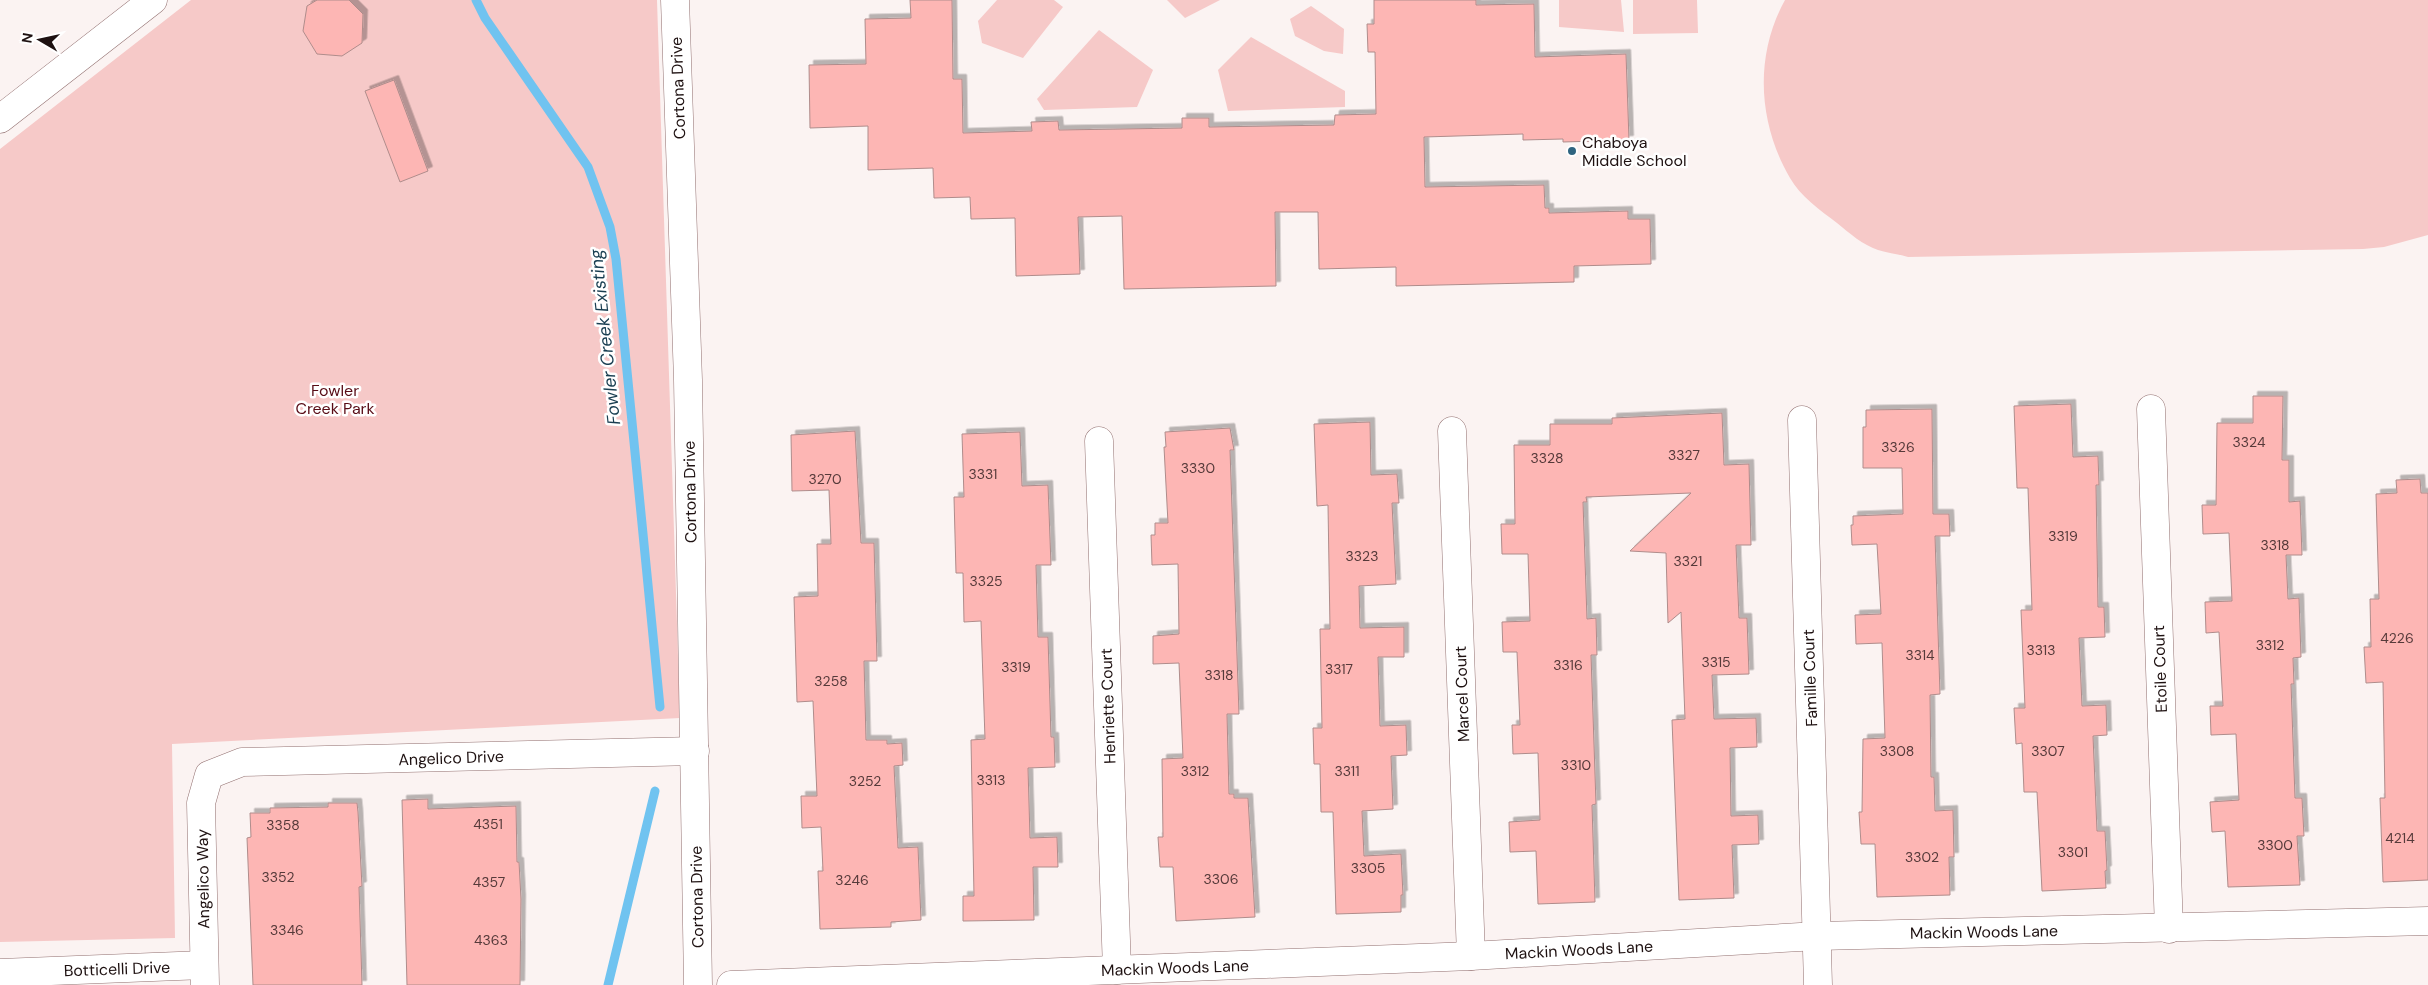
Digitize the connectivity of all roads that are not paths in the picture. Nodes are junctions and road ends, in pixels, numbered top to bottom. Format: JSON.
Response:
{"nodes":[{"id":1,"x":153,"y":0,"type":"edge"},
{"id":2,"x":676,"y":0,"type":"edge"},
{"id":3,"x":0,"y":119,"type":"edge"},
{"id":4,"x":2151,"y":409,"type":"dead end"},
{"id":5,"x":1802,"y":420,"type":"dead end"},
{"id":6,"x":1452,"y":431,"type":"dead end"},
{"id":7,"x":1099,"y":441,"type":"dead end"},
{"id":8,"x":696,"y":751,"type":"junction"},
{"id":9,"x":209,"y":774,"type":"joint"},
{"id":10,"x":2428,"y":921,"type":"edge"},
{"id":11,"x":2169,"y":929,"type":"junction"},
{"id":12,"x":1818,"y":936,"type":"junction"},
{"id":13,"x":1471,"y":956,"type":"junction"},
{"id":14,"x":1117,"y":970,"type":"junction"},
{"id":15,"x":0,"y":973,"type":"edge"},
{"id":16,"x":204,"y":975,"type":"edge"},
{"id":17,"x":698,"y":985,"type":"edge"},
{"id":18,"x":731,"y":985,"type":"edge"},
{"id":19,"x":1818,"y":985,"type":"edge"}],
"edges":[{"from":1,"to":3,"type":"street"},
{"from":2,"to":8,"type":"street","name":"Cortona Drive"},
{"from":4,"to":11,"type":"street","name":"Etoile Court"},
{"from":5,"to":12,"type":"street","name":"Famille Court"},
{"from":6,"to":13,"type":"street","name":"Marcel Court"},
{"from":7,"to":14,"type":"street","name":"Henriette Court"},
{"from":8,"to":9,"type":"street","name":"Angelico Drive"},
{"from":8,"to":17,"type":"street","name":"Cortona Drive"},
{"from":9,"to":16,"type":"street","name":"Angelico Way"},
{"from":10,"to":11,"type":"street","name":"Mackin Woods Lane"},
{"from":11,"to":12,"type":"street","name":"Mackin Woods Lane"},
{"from":12,"to":13,"type":"street","name":"Mackin Woods Lane"},
{"from":12,"to":19,"type":"street","name":"Famille Court"},
{"from":13,"to":14,"type":"street","name":"Mackin Woods Lane"},
{"from":14,"to":18,"type":"street","name":"Mackin Woods Lane"},
{"from":15,"to":16,"type":"street","name":"Botticelli Drive"}]}
